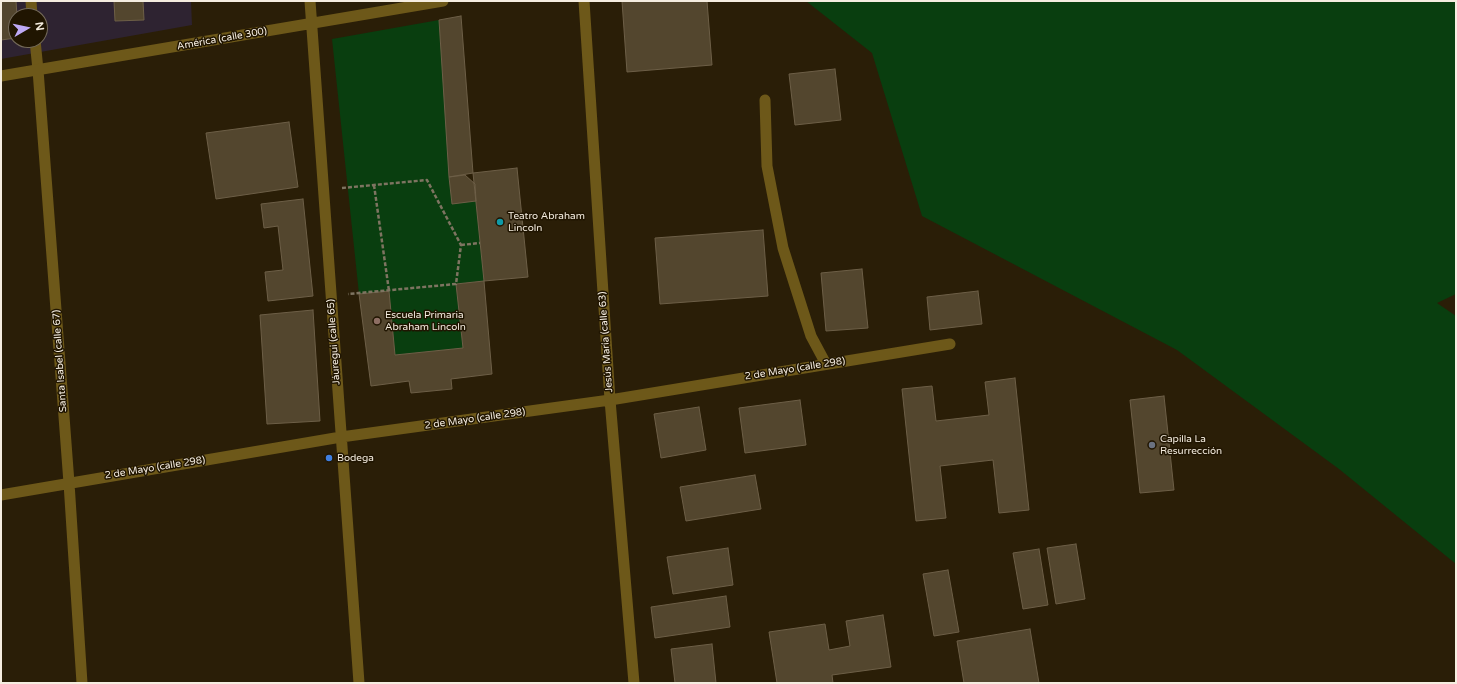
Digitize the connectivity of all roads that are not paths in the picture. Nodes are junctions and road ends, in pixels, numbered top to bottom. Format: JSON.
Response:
{"nodes":[{"id":1,"x":310,"y":1,"type":"edge"},
{"id":2,"x":444,"y":1,"type":"edge"},
{"id":3,"x":584,"y":1,"type":"edge"},
{"id":4,"x":312,"y":23,"type":"junction"},
{"id":5,"x":35,"y":48,"type":"edge"},
{"id":6,"x":38,"y":70,"type":"junction"},
{"id":7,"x":1,"y":76,"type":"edge"},
{"id":8,"x":765,"y":100,"type":"dead end"},
{"id":9,"x":950,"y":344,"type":"dead end"},
{"id":10,"x":826,"y":364,"type":"junction"},
{"id":11,"x":610,"y":400,"type":"junction"},
{"id":12,"x":341,"y":437,"type":"junction"},
{"id":13,"x":69,"y":483,"type":"junction"},
{"id":14,"x":1,"y":495,"type":"edge"},
{"id":15,"x":82,"y":683,"type":"edge"},
{"id":16,"x":359,"y":683,"type":"edge"},
{"id":17,"x":634,"y":683,"type":"edge"}],
"edges":[{"from":1,"to":4,"type":"street","name":"Jáuregui (calle 65)"},
{"from":2,"to":4,"type":"street","name":"América (calle 300)"},
{"from":3,"to":11,"type":"street","name":"Jesús María (calle 63)"},
{"from":4,"to":6,"type":"street","name":"América (calle 300)"},
{"from":4,"to":12,"type":"street","name":"Jáuregui (calle 65)"},
{"from":5,"to":6,"type":"street","name":"Santa Isabel (calle 67)"},
{"from":6,"to":7,"type":"street","name":"América (calle 300)"},
{"from":6,"to":13,"type":"street","name":"Santa Isabel (calle 67)"},
{"from":8,"to":10,"type":"street"},
{"from":9,"to":10,"type":"street","name":"2 de Mayo (calle 298)"},
{"from":10,"to":11,"type":"street","name":"2 de Mayo (calle 298)"},
{"from":11,"to":12,"type":"street","name":"2 de Mayo (calle 298)"},
{"from":11,"to":17,"type":"street","name":"Jesús María (calle 63)"},
{"from":12,"to":13,"type":"street","name":"2 de Mayo (calle 298)"},
{"from":12,"to":16,"type":"street","name":"Jáuregui (calle 65)"},
{"from":13,"to":14,"type":"street","name":"2 de Mayo (calle 298)"},
{"from":13,"to":15,"type":"street","name":"Santa Isabel (calle 67)"}]}
